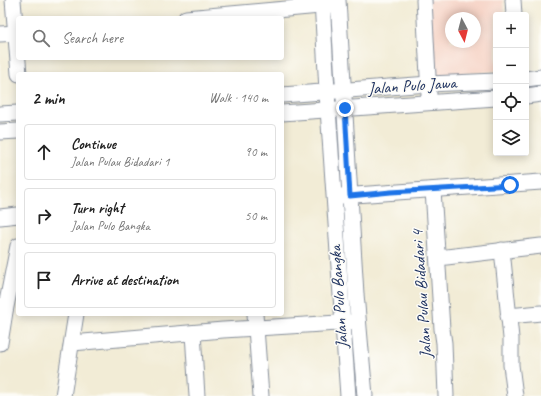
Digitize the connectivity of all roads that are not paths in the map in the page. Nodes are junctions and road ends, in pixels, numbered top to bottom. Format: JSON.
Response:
{"nodes":[{"id":1,"x":13,"y":0,"type":"edge"},
{"id":2,"x":424,"y":0,"type":"edge"},
{"id":3,"x":513,"y":0,"type":"edge"},
{"id":4,"x":338,"y":2,"type":"edge"},
{"id":5,"x":322,"y":3,"type":"edge"},
{"id":6,"x":239,"y":7,"type":"edge"},
{"id":7,"x":514,"y":12,"type":"edge"},
{"id":8,"x":196,"y":16,"type":"edge"},
{"id":9,"x":16,"y":25,"type":"edge"},
{"id":10,"x":16,"y":33,"type":"edge"},
{"id":11,"x":0,"y":34,"type":"edge"},
{"id":12,"x":18,"y":60,"type":"edge"},
{"id":13,"x":19,"y":72,"type":"edge"},
{"id":14,"x":541,"y":78,"type":"edge"},
{"id":15,"x":529,"y":79,"type":"edge"},
{"id":16,"x":493,"y":81,"type":"edge"},
{"id":17,"x":429,"y":84,"type":"junction"},
{"id":18,"x":344,"y":92,"type":"junction"},
{"id":19,"x":327,"y":93,"type":"junction"},
{"id":20,"x":541,"y":94,"type":"edge"},
{"id":21,"x":284,"y":95,"type":"edge"},
{"id":22,"x":529,"y":96,"type":"edge"},
{"id":23,"x":493,"y":98,"type":"edge"},
{"id":24,"x":430,"y":103,"type":"junction"},
{"id":25,"x":345,"y":108,"type":"junction"},
{"id":26,"x":328,"y":109,"type":"junction"},
{"id":27,"x":16,"y":113,"type":"edge"},
{"id":28,"x":284,"y":113,"type":"edge"},
{"id":29,"x":0,"y":114,"type":"edge"},
{"id":30,"x":16,"y":130,"type":"edge"},
{"id":31,"x":0,"y":132,"type":"edge"},
{"id":32,"x":541,"y":182,"type":"edge"},
{"id":33,"x":433,"y":190,"type":"junction"},
{"id":34,"x":334,"y":196,"type":"junction"},
{"id":35,"x":350,"y":196,"type":"junction"},
{"id":36,"x":16,"y":215,"type":"edge"},
{"id":37,"x":0,"y":217,"type":"edge"},
{"id":38,"x":541,"y":246,"type":"edge"},
{"id":39,"x":502,"y":250,"type":"junction"},
{"id":40,"x":16,"y":256,"type":"edge"},
{"id":41,"x":438,"y":258,"type":"junction"},
{"id":42,"x":541,"y":313,"type":"edge"},
{"id":43,"x":76,"y":316,"type":"edge"},
{"id":44,"x":508,"y":316,"type":"junction"},
{"id":45,"x":256,"y":321,"type":"edge"},
{"id":46,"x":359,"y":322,"type":"junction"},
{"id":47,"x":344,"y":323,"type":"junction"},
{"id":48,"x":193,"y":333,"type":"junction"},
{"id":49,"x":0,"y":343,"type":"edge"},
{"id":50,"x":72,"y":343,"type":"junction"},
{"id":51,"x":63,"y":396,"type":"edge"},
{"id":52,"x":197,"y":396,"type":"edge"},
{"id":53,"x":261,"y":396,"type":"edge"},
{"id":54,"x":348,"y":396,"type":"edge"},
{"id":55,"x":365,"y":396,"type":"edge"},
{"id":56,"x":446,"y":396,"type":"edge"},
{"id":57,"x":515,"y":396,"type":"edge"}],
"edges":[{"from":1,"to":9,"type":"street"},
{"from":2,"to":17,"type":"street"},
{"from":3,"to":7,"type":"street"},
{"from":4,"to":5,"type":"street"},
{"from":4,"to":18,"type":"street","name":"Jalan Pulo Bangka"},
{"from":5,"to":6,"type":"street"},
{"from":5,"to":19,"type":"street","name":"Jalan Pulo Bangka"},
{"from":6,"to":8,"type":"street"},
{"from":10,"to":11,"type":"street"},
{"from":12,"to":13,"type":"street"},
{"from":14,"to":15,"type":"street"},
{"from":16,"to":17,"type":"street","name":"Jalan Pulo Jawa"},
{"from":17,"to":18,"type":"street","name":"Jalan Pulo Jawa"},
{"from":17,"to":24,"type":"street"},
{"from":18,"to":19,"type":"street","name":"Jalan Pulo Jawa"},
{"from":18,"to":25,"type":"street","name":"Jalan Pulo Bangka"},
{"from":19,"to":21,"type":"street","name":"Jalan Pulo Jawa"},
{"from":19,"to":26,"type":"street","name":"Jalan Pulo Bangka"},
{"from":20,"to":22,"type":"street"},
{"from":23,"to":24,"type":"street","name":"Jalan Pulo Jawa"},
{"from":24,"to":25,"type":"street","name":"Jalan Pulo Jawa"},
{"from":25,"to":26,"type":"street","name":"Jalan Pulo Jawa"},
{"from":25,"to":35,"type":"street","name":"Jalan Pulo Bangka"},
{"from":26,"to":28,"type":"street","name":"Jalan Pulo Jawa"},
{"from":26,"to":34,"type":"street","name":"Jalan Pulo Bangka"},
{"from":27,"to":29,"type":"street"},
{"from":30,"to":31,"type":"street"},
{"from":32,"to":33,"type":"street"},
{"from":33,"to":35,"type":"street"},
{"from":33,"to":41,"type":"street","name":"Jalan Pulau Bidadari 4"},
{"from":34,"to":35,"type":"street"},
{"from":34,"to":47,"type":"street","name":"Jalan Pulo Bangka"},
{"from":35,"to":46,"type":"street","name":"Jalan Pulo Bangka"},
{"from":36,"to":37,"type":"street"},
{"from":38,"to":39,"type":"street"},
{"from":39,"to":41,"type":"street"},
{"from":39,"to":44,"type":"street"},
{"from":40,"to":49,"type":"street"},
{"from":41,"to":56,"type":"street","name":"Jalan Pulau Bidadari 4"},
{"from":42,"to":44,"type":"street"},
{"from":43,"to":50,"type":"street"},
{"from":44,"to":57,"type":"street"},
{"from":45,"to":47,"type":"street"},
{"from":45,"to":48,"type":"street"},
{"from":45,"to":53,"type":"street"},
{"from":46,"to":47,"type":"street"},
{"from":46,"to":55,"type":"street","name":"Jalan Pulo Bangka"},
{"from":47,"to":54,"type":"street","name":"Jalan Pulo Bangka"},
{"from":48,"to":50,"type":"street"},
{"from":48,"to":52,"type":"street"},
{"from":50,"to":51,"type":"street"}]}
